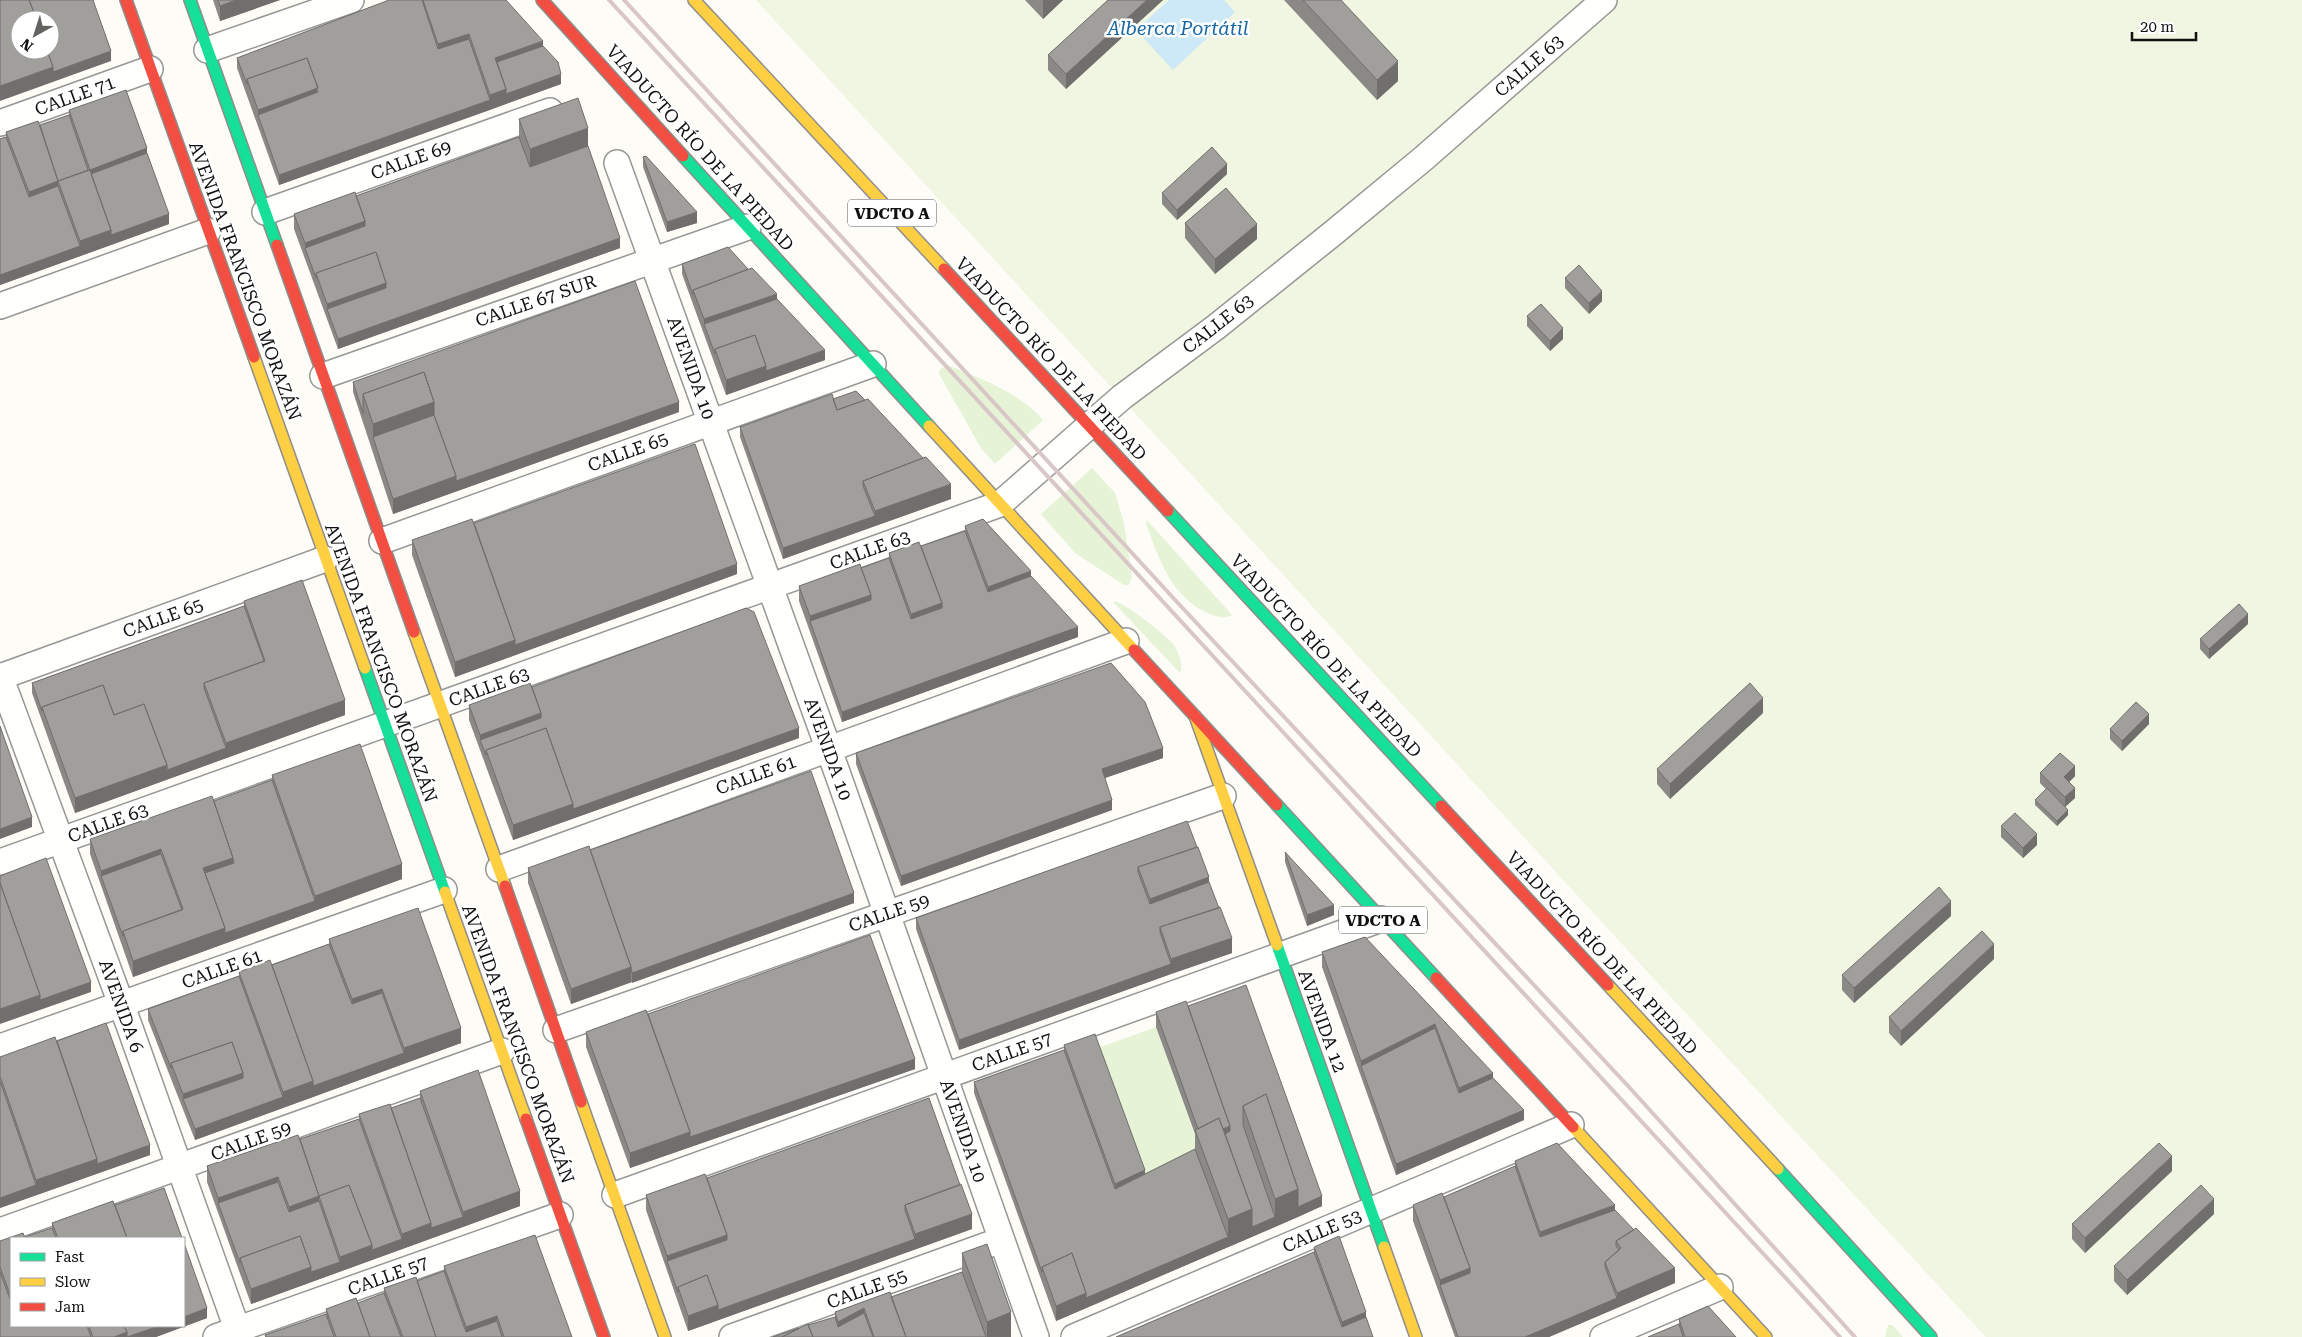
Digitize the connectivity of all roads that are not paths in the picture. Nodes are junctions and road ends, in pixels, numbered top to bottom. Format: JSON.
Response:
{"nodes":[{"id":1,"x":126,"y":0,"type":"edge"},
{"id":2,"x":190,"y":0,"type":"edge"},
{"id":3,"x":351,"y":0,"type":"edge"},
{"id":4,"x":542,"y":0,"type":"edge"},
{"id":5,"x":694,"y":0,"type":"edge"},
{"id":6,"x":1604,"y":0,"type":"edge"},
{"id":7,"x":207,"y":50,"type":"junction"},
{"id":8,"x":150,"y":68,"type":"junction"},
{"id":9,"x":557,"y":108,"type":"edge"},
{"id":10,"x":0,"y":123,"type":"edge"},
{"id":11,"x":617,"y":163,"type":"dead end"},
{"id":12,"x":265,"y":212,"type":"junction"},
{"id":13,"x":748,"y":227,"type":"junction"},
{"id":14,"x":208,"y":231,"type":"junction"},
{"id":15,"x":652,"y":260,"type":"junction"},
{"id":16,"x":0,"y":306,"type":"edge"},
{"id":17,"x":873,"y":364,"type":"junction"},
{"id":18,"x":323,"y":376,"type":"junction"},
{"id":19,"x":710,"y":422,"type":"junction"},
{"id":20,"x":1090,"y":426,"type":"junction"},
{"id":21,"x":1000,"y":504,"type":"junction"},
{"id":22,"x":382,"y":541,"type":"junction"},
{"id":23,"x":325,"y":559,"type":"junction"},
{"id":24,"x":769,"y":586,"type":"junction"},
{"id":25,"x":1126,"y":641,"type":"junction"},
{"id":26,"x":0,"y":676,"type":"edge"},
{"id":27,"x":440,"y":705,"type":"junction"},
{"id":28,"x":1194,"y":716,"type":"junction"},
{"id":29,"x":385,"y":724,"type":"junction"},
{"id":30,"x":828,"y":749,"type":"junction"},
{"id":31,"x":1223,"y":796,"type":"junction"},
{"id":32,"x":60,"y":840,"type":"junction"},
{"id":33,"x":0,"y":862,"type":"edge"},
{"id":34,"x":499,"y":869,"type":"junction"},
{"id":35,"x":444,"y":890,"type":"junction"},
{"id":36,"x":886,"y":914,"type":"junction"},
{"id":37,"x":1382,"y":919,"type":"junction"},
{"id":38,"x":1280,"y":955,"type":"junction"},
{"id":39,"x":110,"y":1008,"type":"junction"},
{"id":40,"x":556,"y":1030,"type":"junction"},
{"id":41,"x":0,"y":1048,"type":"edge"},
{"id":42,"x":502,"y":1052,"type":"junction"},
{"id":43,"x":944,"y":1077,"type":"junction"},
{"id":44,"x":1571,"y":1125,"type":"junction"},
{"id":45,"x":179,"y":1167,"type":"junction"},
{"id":46,"x":615,"y":1195,"type":"junction"},
{"id":47,"x":1371,"y":1210,"type":"junction"},
{"id":48,"x":560,"y":1215,"type":"junction"},
{"id":49,"x":0,"y":1231,"type":"edge"},
{"id":50,"x":1001,"y":1240,"type":"junction"},
{"id":51,"x":1720,"y":1287,"type":"junction"},
{"id":52,"x":231,"y":1334,"type":"edge"},
{"id":53,"x":604,"y":1337,"type":"edge"},
{"id":54,"x":665,"y":1337,"type":"edge"},
{"id":55,"x":732,"y":1337,"type":"edge"},
{"id":56,"x":1036,"y":1337,"type":"edge"},
{"id":57,"x":1074,"y":1337,"type":"edge"},
{"id":58,"x":1416,"y":1337,"type":"edge"},
{"id":59,"x":1603,"y":1337,"type":"edge"},
{"id":60,"x":1766,"y":1337,"type":"edge"},
{"id":61,"x":1932,"y":1337,"type":"edge"}],
"edges":[{"from":1,"to":8,"type":"main road","name":"AVENIDA FRANCISCO MORAZÁN"},
{"from":2,"to":7,"type":"main road"},
{"from":3,"to":7,"type":"street"},
{"from":4,"to":13,"type":"main road","name":"VIADUCTO RÍO DE LA PIEDAD","number":"VDCTO A"},
{"from":5,"to":20,"type":"main road","name":"VIADUCTO RÍO DE LA PIEDAD","number":"VDCTO A"},
{"from":6,"to":20,"type":"street","name":"CALLE 63"},
{"from":7,"to":12,"type":"main road"},
{"from":8,"to":10,"type":"street","name":"CALLE 71"},
{"from":8,"to":14,"type":"main road","name":"AVENIDA FRANCISCO MORAZÁN"},
{"from":9,"to":12,"type":"street","name":"CALLE 69"},
{"from":11,"to":15,"type":"street","name":"AVENIDA 10"},
{"from":12,"to":18,"type":"main road"},
{"from":13,"to":15,"type":"street","name":"CALLE 67 SUR"},
{"from":13,"to":17,"type":"main road","name":"VIADUCTO RÍO DE LA PIEDAD","number":"VDCTO A"},
{"from":14,"to":16,"type":"street"},
{"from":14,"to":23,"type":"main road","name":"AVENIDA FRANCISCO MORAZÁN"},
{"from":15,"to":18,"type":"street","name":"CALLE 67 SUR"},
{"from":15,"to":19,"type":"street","name":"AVENIDA 10"},
{"from":17,"to":19,"type":"street","name":"CALLE 65"},
{"from":17,"to":21,"type":"main road","name":"VIADUCTO RÍO DE LA PIEDAD","number":"VDCTO A"},
{"from":18,"to":22,"type":"main road"},
{"from":19,"to":22,"type":"street","name":"CALLE 65"},
{"from":19,"to":24,"type":"street","name":"AVENIDA 10"},
{"from":20,"to":21,"type":"street","name":"CALLE 63"},
{"from":20,"to":61,"type":"main road","name":"VIADUCTO RÍO DE LA PIEDAD","number":"VDCTO A"},
{"from":21,"to":24,"type":"street","name":"CALLE 63"},
{"from":21,"to":25,"type":"main road","name":"VIADUCTO RÍO DE LA PIEDAD","number":"VDCTO A"},
{"from":22,"to":27,"type":"main road"},
{"from":23,"to":26,"type":"street","name":"CALLE 65"},
{"from":23,"to":29,"type":"main road","name":"AVENIDA FRANCISCO MORAZÁN"},
{"from":24,"to":27,"type":"street","name":"CALLE 63"},
{"from":24,"to":30,"type":"street","name":"AVENIDA 10"},
{"from":25,"to":28,"type":"main road","name":"VIADUCTO RÍO DE LA PIEDAD","number":"VDCTO A"},
{"from":25,"to":30,"type":"street","name":"CALLE 61"},
{"from":26,"to":32,"type":"street","name":"AVENIDA 6"},
{"from":27,"to":29,"type":"street","name":"CALLE 63"},
{"from":27,"to":34,"type":"main road"},
{"from":28,"to":31,"type":"main road","name":"AVENIDA 12"},
{"from":28,"to":37,"type":"main road","name":"VIADUCTO RÍO DE LA PIEDAD","number":"VDCTO A"},
{"from":29,"to":32,"type":"street","name":"CALLE 63"},
{"from":29,"to":35,"type":"main road","name":"AVENIDA FRANCISCO MORAZÁN"},
{"from":30,"to":34,"type":"street","name":"CALLE 61"},
{"from":30,"to":36,"type":"street","name":"AVENIDA 10"},
{"from":31,"to":36,"type":"street","name":"CALLE 59"},
{"from":31,"to":38,"type":"main road","name":"AVENIDA 12"},
{"from":32,"to":33,"type":"street","name":"CALLE 63"},
{"from":32,"to":39,"type":"street","name":"AVENIDA 6"},
{"from":34,"to":40,"type":"main road"},
{"from":35,"to":39,"type":"street","name":"CALLE 61"},
{"from":35,"to":42,"type":"main road","name":"AVENIDA FRANCISCO MORAZÁN"},
{"from":36,"to":40,"type":"street","name":"CALLE 59"},
{"from":36,"to":43,"type":"street","name":"AVENIDA 10"},
{"from":37,"to":38,"type":"street","name":"CALLE 57"},
{"from":37,"to":44,"type":"main road","name":"VIADUCTO RÍO DE LA PIEDAD","number":"VDCTO A"},
{"from":38,"to":43,"type":"street","name":"CALLE 57"},
{"from":38,"to":47,"type":"main road","name":"AVENIDA 12"},
{"from":39,"to":41,"type":"street","name":"CALLE 61"},
{"from":39,"to":45,"type":"street","name":"AVENIDA 6"},
{"from":40,"to":46,"type":"main road"},
{"from":42,"to":45,"type":"street","name":"CALLE 59"},
{"from":42,"to":48,"type":"main road","name":"AVENIDA FRANCISCO MORAZÁN"},
{"from":43,"to":46,"type":"street","name":"CALLE 57"},
{"from":43,"to":50,"type":"street","name":"AVENIDA 10"},
{"from":44,"to":47,"type":"street","name":"CALLE 53"},
{"from":44,"to":51,"type":"main road","name":"VIADUCTO RÍO DE LA PIEDAD","number":"VDCTO A"},
{"from":45,"to":49,"type":"street","name":"CALLE 59"},
{"from":45,"to":52,"type":"street","name":"AVENIDA 6"},
{"from":46,"to":54,"type":"main road"},
{"from":47,"to":57,"type":"street","name":"CALLE 53"},
{"from":47,"to":58,"type":"main road","name":"AVENIDA 12"},
{"from":48,"to":52,"type":"street","name":"CALLE 57"},
{"from":48,"to":53,"type":"main road","name":"AVENIDA FRANCISCO MORAZÁN"},
{"from":50,"to":55,"type":"street","name":"CALLE 55"},
{"from":50,"to":56,"type":"street","name":"AVENIDA 10"},
{"from":51,"to":59,"type":"street"},
{"from":51,"to":60,"type":"main road","name":"VIADUCTO RÍO DE LA PIEDAD","number":"VDCTO A"}]}
